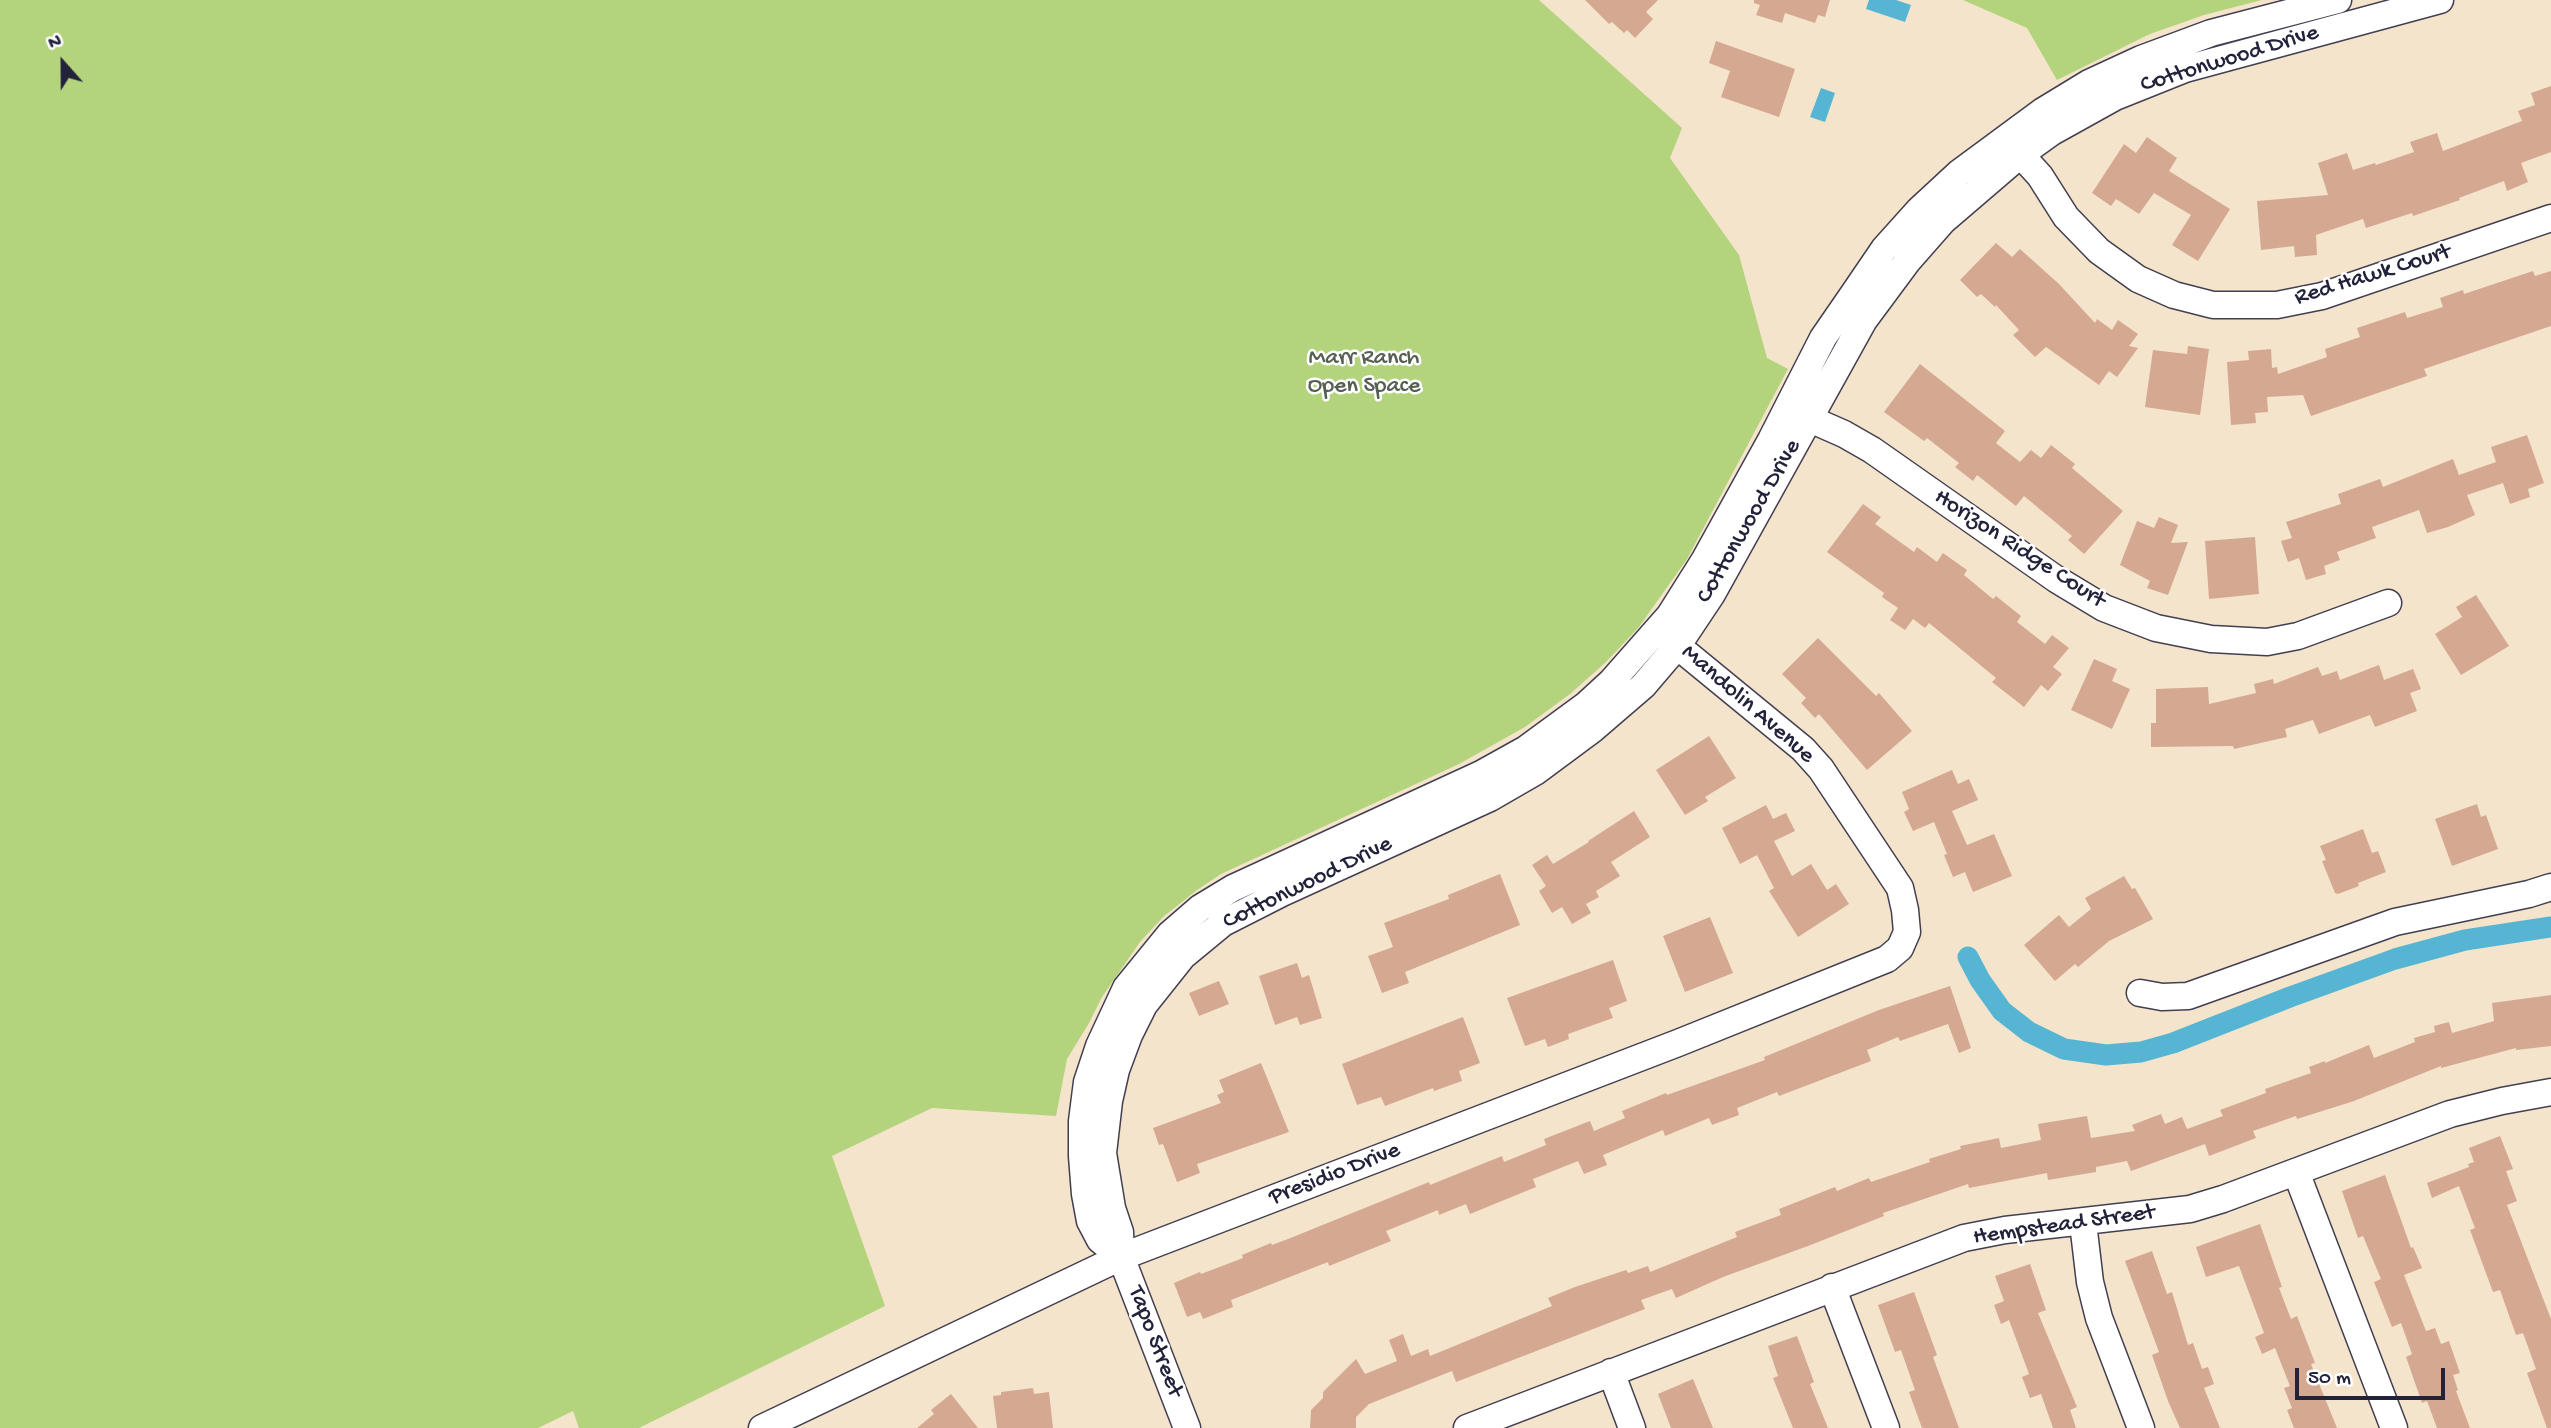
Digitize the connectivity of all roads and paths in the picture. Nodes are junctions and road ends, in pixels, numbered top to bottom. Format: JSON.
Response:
{"nodes":[{"id":1,"x":2338,"y":0,"type":"edge"},
{"id":2,"x":2440,"y":0,"type":"edge"},
{"id":3,"x":2013,"y":147,"type":"junction"},
{"id":4,"x":2551,"y":218,"type":"edge"},
{"id":5,"x":1798,"y":413,"type":"junction"},
{"id":6,"x":2388,"y":603,"type":"dead end"},
{"id":7,"x":1667,"y":637,"type":"junction"},
{"id":8,"x":2551,"y":887,"type":"edge"},
{"id":9,"x":1907,"y":932,"type":"joint"},
{"id":10,"x":2140,"y":993,"type":"dead end"},
{"id":11,"x":2551,"y":1092,"type":"edge"},
{"id":12,"x":2296,"y":1172,"type":"junction"},
{"id":13,"x":2083,"y":1223,"type":"junction"},
{"id":14,"x":1121,"y":1257,"type":"junction"},
{"id":15,"x":1832,"y":1287,"type":"junction"},
{"id":16,"x":1611,"y":1372,"type":"junction"},
{"id":17,"x":762,"y":1428,"type":"edge"},
{"id":18,"x":1187,"y":1428,"type":"edge"},
{"id":19,"x":1467,"y":1428,"type":"edge"},
{"id":20,"x":1632,"y":1428,"type":"edge"},
{"id":21,"x":1886,"y":1428,"type":"edge"},
{"id":22,"x":2141,"y":1428,"type":"edge"},
{"id":23,"x":2394,"y":1428,"type":"edge"}],
"edges":[{"from":1,"to":3,"type":"street","name":"Cottonwood Drive"},
{"from":2,"to":3,"type":"street","name":"Cottonwood Drive"},
{"from":3,"to":4,"type":"street","name":"Red Hawk Court"},
{"from":3,"to":5,"type":"street","name":"Cottonwood Drive"},
{"from":5,"to":6,"type":"street","name":"Horizon Ridge Court"},
{"from":5,"to":7,"type":"street","name":"Cottonwood Drive"},
{"from":7,"to":9,"type":"street","name":"Mandolin Avenue"},
{"from":7,"to":14,"type":"street","name":"Cottonwood Drive"},
{"from":8,"to":10,"type":"street"},
{"from":9,"to":14,"type":"street","name":"Presidio Drive"},
{"from":11,"to":12,"type":"street","name":"Hempstead Street"},
{"from":12,"to":13,"type":"street","name":"Hempstead Street"},
{"from":12,"to":23,"type":"street"},
{"from":13,"to":15,"type":"street","name":"Hempstead Street"},
{"from":13,"to":22,"type":"street"},
{"from":14,"to":17,"type":"street","name":"Presidio Drive"},
{"from":14,"to":18,"type":"street","name":"Tapo Street"},
{"from":15,"to":16,"type":"street","name":"Hempstead Street"},
{"from":15,"to":21,"type":"street"},
{"from":16,"to":19,"type":"street","name":"Hempstead Street"},
{"from":16,"to":20,"type":"street"}]}
